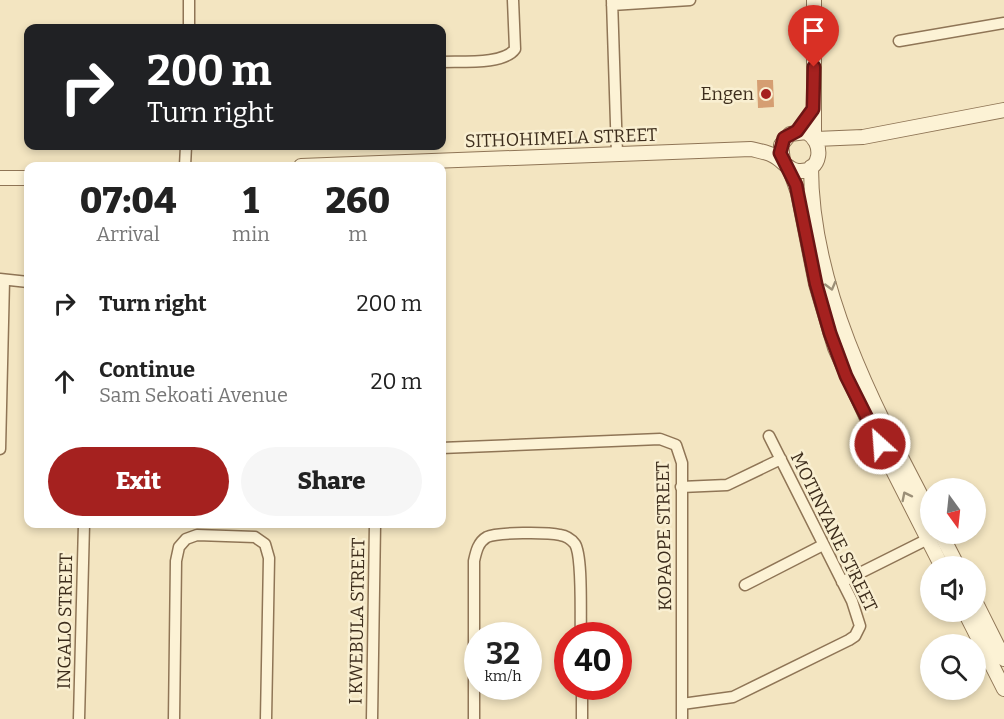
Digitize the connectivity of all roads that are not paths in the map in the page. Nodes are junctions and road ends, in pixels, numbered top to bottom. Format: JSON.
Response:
{"nodes":[{"id":1,"x":189,"y":0,"type":"edge"},
{"id":2,"x":513,"y":0,"type":"edge"},
{"id":3,"x":690,"y":0,"type":"edge"},
{"id":4,"x":814,"y":0,"type":"edge"},
{"id":5,"x":612,"y":2,"type":"edge"},
{"id":6,"x":1004,"y":23,"type":"edge"},
{"id":7,"x":189,"y":24,"type":"edge"},
{"id":8,"x":899,"y":41,"type":"dead end"},
{"id":9,"x":446,"y":62,"type":"edge"},
{"id":10,"x":813,"y":109,"type":"junction"},
{"id":11,"x":1004,"y":110,"type":"edge"},
{"id":12,"x":797,"y":131,"type":"junction"},
{"id":13,"x":863,"y":137,"type":"junction"},
{"id":14,"x":784,"y":138,"type":"junction"},
{"id":15,"x":815,"y":138,"type":"junction"},
{"id":16,"x":751,"y":149,"type":"junction"},
{"id":17,"x":617,"y":154,"type":"junction"},
{"id":18,"x":437,"y":162,"type":"edge"},
{"id":19,"x":814,"y":163,"type":"junction"},
{"id":20,"x":786,"y":164,"type":"junction"},
{"id":21,"x":0,"y":178,"type":"edge"},
{"id":22,"x":24,"y":178,"type":"edge"},
{"id":23,"x":2,"y":280,"type":"edge"},
{"id":24,"x":24,"y":282,"type":"edge"},
{"id":25,"x":769,"y":436,"type":"dead end"},
{"id":26,"x":446,"y":448,"type":"edge"},
{"id":27,"x":0,"y":449,"type":"edge"},
{"id":28,"x":781,"y":459,"type":"junction"},
{"id":29,"x":681,"y":487,"type":"junction"},
{"id":30,"x":920,"y":493,"type":"edge"},
{"id":31,"x":920,"y":511,"type":"edge"},
{"id":32,"x":84,"y":528,"type":"edge"},
{"id":33,"x":375,"y":528,"type":"edge"},
{"id":34,"x":920,"y":543,"type":"edge"},
{"id":35,"x":940,"y":544,"type":"edge"},
{"id":36,"x":823,"y":545,"type":"junction"},
{"id":37,"x":949,"y":556,"type":"edge"},
{"id":38,"x":842,"y":582,"type":"junction"},
{"id":39,"x":745,"y":585,"type":"dead end"},
{"id":40,"x":581,"y":622,"type":"edge"},
{"id":41,"x":970,"y":622,"type":"edge"},
{"id":42,"x":986,"y":622,"type":"edge"},
{"id":43,"x":1004,"y":659,"type":"edge"},
{"id":44,"x":1004,"y":689,"type":"edge"},
{"id":45,"x":582,"y":700,"type":"edge"},
{"id":46,"x":682,"y":704,"type":"junction"},
{"id":47,"x":79,"y":719,"type":"edge"},
{"id":48,"x":174,"y":719,"type":"edge"},
{"id":49,"x":266,"y":719,"type":"edge"},
{"id":50,"x":372,"y":719,"type":"edge"},
{"id":51,"x":474,"y":719,"type":"edge"},
{"id":52,"x":582,"y":719,"type":"edge"},
{"id":53,"x":682,"y":719,"type":"edge"}],
"edges":[{"from":1,"to":7,"type":"street"},
{"from":2,"to":9,"type":"street"},
{"from":3,"to":5,"type":"street"},
{"from":4,"to":10,"type":"street"},
{"from":5,"to":17,"type":"street"},
{"from":6,"to":8,"type":"street"},
{"from":10,"to":12,"type":"street"},
{"from":10,"to":15,"type":"street"},
{"from":11,"to":13,"type":"street"},
{"from":12,"to":14,"type":"street"},
{"from":12,"to":15,"type":"street"},
{"from":13,"to":15,"type":"street"},
{"from":13,"to":19,"type":"street"},
{"from":14,"to":16,"type":"street","name":"SITHOHIMELA STREET"},
{"from":14,"to":20,"type":"street"},
{"from":15,"to":19,"type":"street"},
{"from":16,"to":17,"type":"street","name":"SITHOHIMELA STREET"},
{"from":16,"to":20,"type":"street","name":"SITHOHIMELA STREET"},
{"from":17,"to":18,"type":"street","name":"SITHOHIMELA STREET"},
{"from":19,"to":20,"type":"street"},
{"from":19,"to":30,"type":"street","one_way":true},
{"from":31,"to":20,"type":"street","one_way":true},
{"from":21,"to":22,"type":"street"},
{"from":23,"to":24,"type":"street"},
{"from":23,"to":27,"type":"street"},
{"from":25,"to":28,"type":"street","name":"MOTINYANE STREET"},
{"from":26,"to":29,"type":"street","name":"KOPAOPE STREET"},
{"from":28,"to":29,"type":"street"},
{"from":28,"to":36,"type":"street","name":"MOTINYANE STREET"},
{"from":29,"to":46,"type":"street","name":"KOPAOPE STREET"},
{"from":32,"to":47,"type":"street","name":"INGALO STREET"},
{"from":33,"to":50,"type":"street","name":"I KWEBULA STREET"},
{"from":34,"to":38,"type":"street"},
{"from":35,"to":37,"type":"street"},
{"from":36,"to":38,"type":"street","name":"MOTINYANE STREET"},
{"from":36,"to":39,"type":"street"},
{"from":38,"to":46,"type":"street","name":"MOTINYANE STREET"},
{"from":40,"to":51,"type":"street"},
{"from":41,"to":44,"type":"street"},
{"from":42,"to":43,"type":"street"},
{"from":45,"to":52,"type":"street"},
{"from":46,"to":53,"type":"street","name":"KOPAOPE STREET"},
{"from":48,"to":49,"type":"street"}]}
